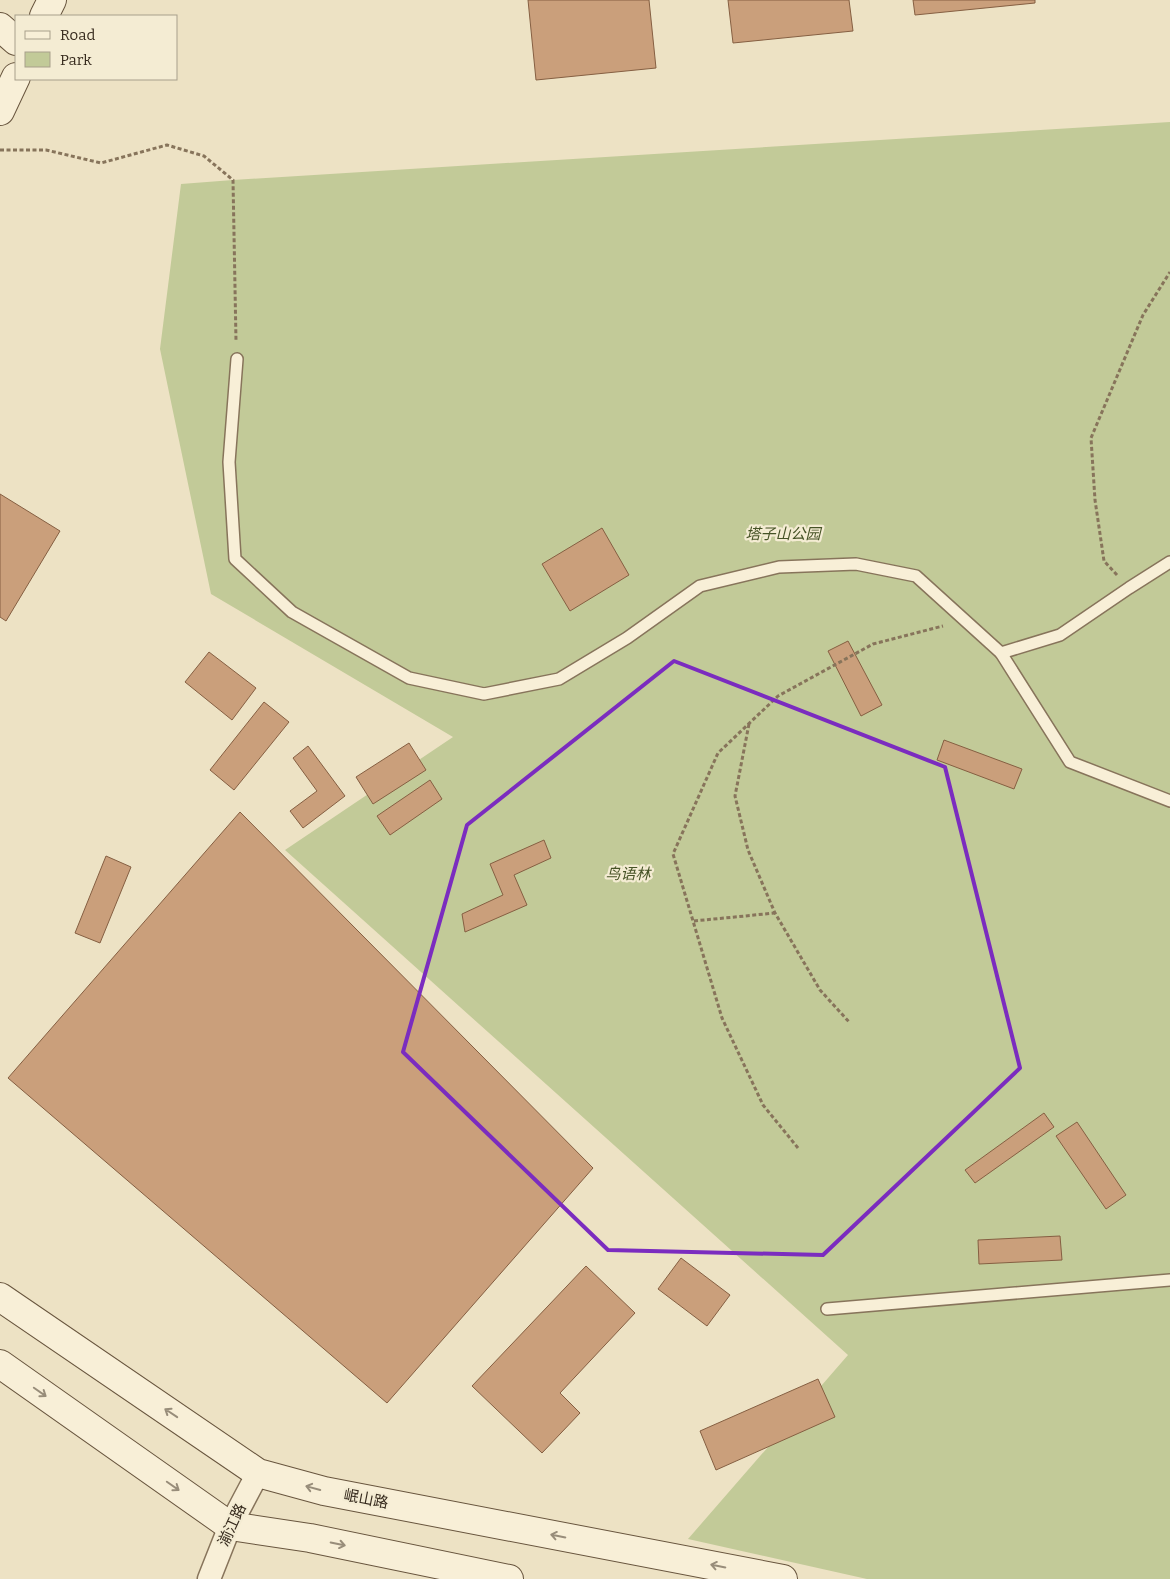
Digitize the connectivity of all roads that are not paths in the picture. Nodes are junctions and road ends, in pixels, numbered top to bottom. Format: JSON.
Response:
{"nodes":[{"id":1,"x":52,"y":0,"type":"edge"},
{"id":2,"x":44,"y":15,"type":"edge"},
{"id":3,"x":0,"y":26,"type":"edge"},
{"id":4,"x":15,"y":40,"type":"edge"},
{"id":5,"x":15,"y":79,"type":"edge"},
{"id":6,"x":0,"y":110,"type":"edge"},
{"id":7,"x":237,"y":359,"type":"road end"},
{"id":8,"x":1170,"y":562,"type":"edge"},
{"id":9,"x":1001,"y":653,"type":"junction"},
{"id":10,"x":1170,"y":802,"type":"edge"},
{"id":11,"x":1170,"y":1280,"type":"edge"},
{"id":12,"x":0,"y":1297,"type":"edge"},
{"id":13,"x":827,"y":1309,"type":"dead end"},
{"id":14,"x":0,"y":1364,"type":"edge"},
{"id":15,"x":258,"y":1472,"type":"junction"},
{"id":16,"x":230,"y":1526,"type":"junction"},
{"id":17,"x":209,"y":1579,"type":"edge"},
{"id":18,"x":509,"y":1579,"type":"edge"},
{"id":19,"x":782,"y":1579,"type":"edge"}],
"edges":[{"from":1,"to":2,"type":"street"},
{"from":3,"to":4,"type":"street"},
{"from":5,"to":6,"type":"street"},
{"from":7,"to":9,"type":"lane"},
{"from":8,"to":9,"type":"lane"},
{"from":9,"to":10,"type":"lane"},
{"from":11,"to":13,"type":"lane"},
{"from":15,"to":12,"type":"street","name":"岷山路","one_way":true},
{"from":14,"to":16,"type":"street","one_way":true},
{"from":15,"to":16,"type":"street","name":"湔江路"},
{"from":19,"to":15,"type":"street","name":"岷山路","one_way":true},
{"from":16,"to":17,"type":"street","name":"湔江路"},
{"from":16,"to":18,"type":"street","one_way":true}]}
